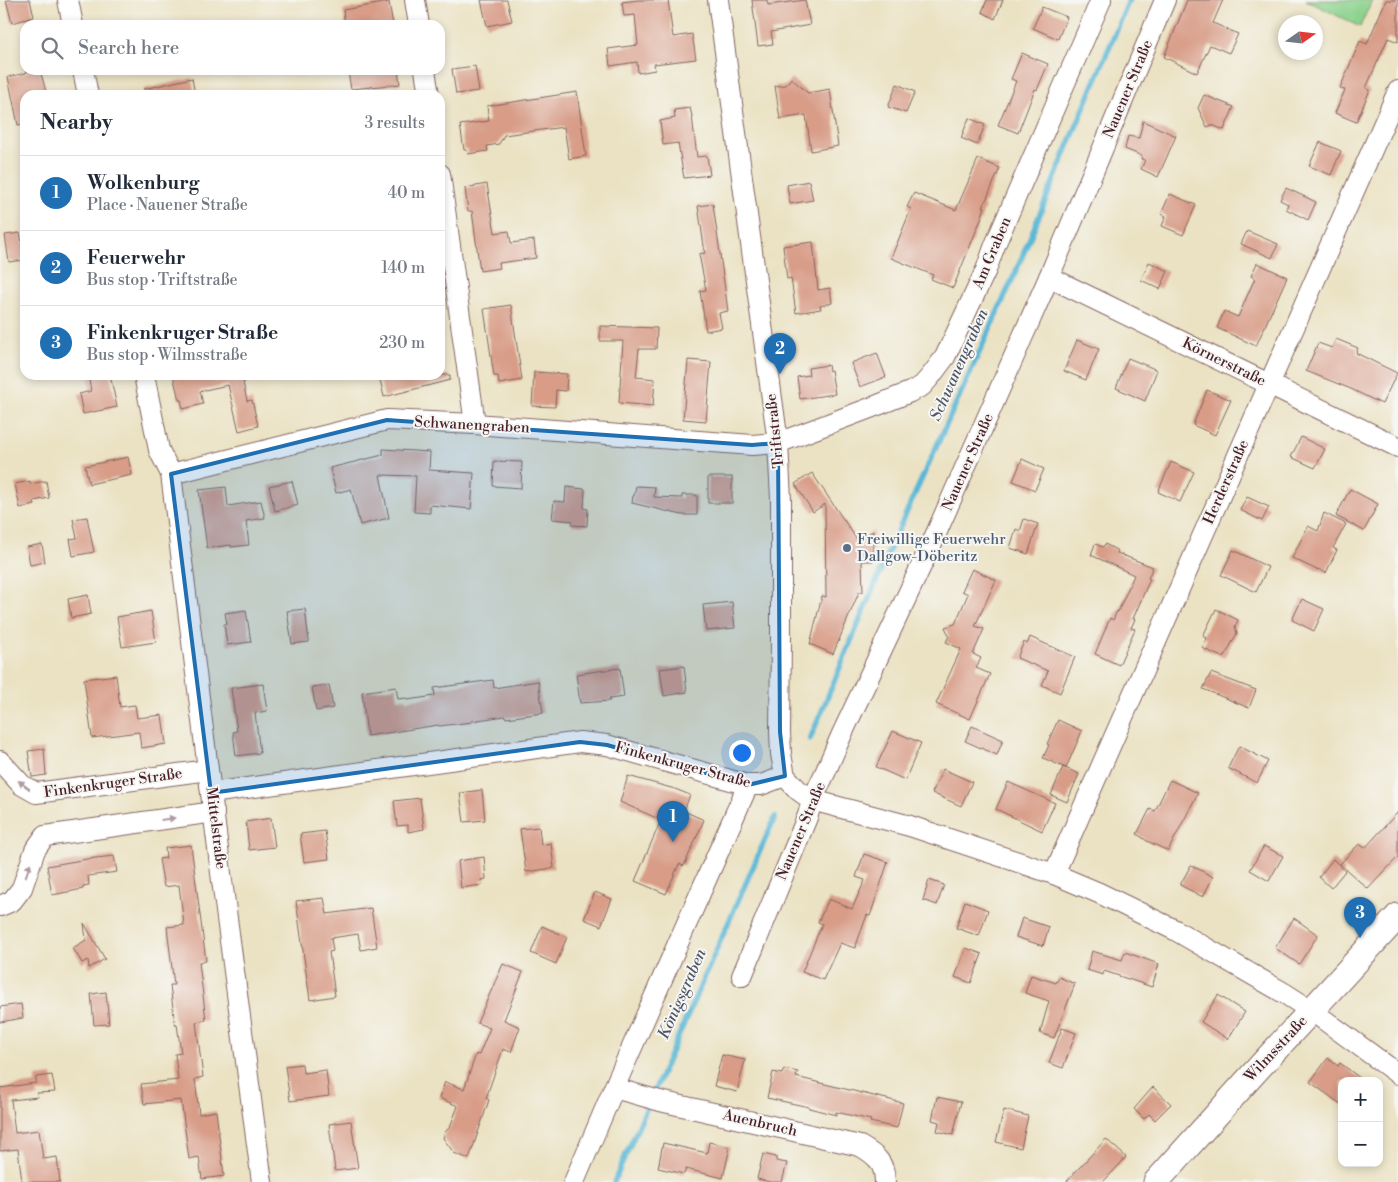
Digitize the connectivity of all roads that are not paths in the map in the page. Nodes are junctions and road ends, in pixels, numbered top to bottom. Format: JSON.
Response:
{"nodes":[{"id":1,"x":68,"y":0,"type":"edge"},
{"id":2,"x":416,"y":0,"type":"edge"},
{"id":3,"x":718,"y":0,"type":"edge"},
{"id":4,"x":1100,"y":0,"type":"edge"},
{"id":5,"x":1165,"y":0,"type":"edge"},
{"id":6,"x":72,"y":20,"type":"edge"},
{"id":7,"x":418,"y":20,"type":"edge"},
{"id":8,"x":84,"y":75,"type":"edge"},
{"id":9,"x":427,"y":75,"type":"edge"},
{"id":10,"x":87,"y":90,"type":"edge"},
{"id":11,"x":428,"y":90,"type":"edge"},
{"id":12,"x":1398,"y":91,"type":"edge"},
{"id":13,"x":445,"y":210,"type":"edge"},
{"id":14,"x":1049,"y":277,"type":"junction"},
{"id":15,"x":145,"y":380,"type":"edge"},
{"id":16,"x":1269,"y":384,"type":"junction"},
{"id":17,"x":475,"y":424,"type":"junction"},
{"id":18,"x":778,"y":443,"type":"junction"},
{"id":19,"x":1398,"y":447,"type":"edge"},
{"id":20,"x":171,"y":474,"type":"junction"},
{"id":21,"x":0,"y":761,"type":"edge"},
{"id":22,"x":208,"y":770,"type":"junction"},
{"id":23,"x":785,"y":776,"type":"junction"},
{"id":24,"x":748,"y":785,"type":"junction"},
{"id":25,"x":812,"y":800,"type":"junction"},
{"id":26,"x":212,"y":803,"type":"junction"},
{"id":27,"x":1054,"y":874,"type":"junction"},
{"id":28,"x":0,"y":906,"type":"edge"},
{"id":29,"x":1398,"y":916,"type":"edge"},
{"id":30,"x":742,"y":976,"type":"dead end"},
{"id":31,"x":1312,"y":1011,"type":"junction"},
{"id":32,"x":1398,"y":1074,"type":"edge"},
{"id":33,"x":614,"y":1088,"type":"junction"},
{"id":34,"x":262,"y":1182,"type":"edge"},
{"id":35,"x":574,"y":1182,"type":"edge"},
{"id":36,"x":885,"y":1182,"type":"edge"},
{"id":37,"x":1156,"y":1182,"type":"edge"}],
"edges":[{"from":1,"to":6,"type":"street"},
{"from":2,"to":7,"type":"street"},
{"from":3,"to":18,"type":"street","name":"Triftstraße"},
{"from":4,"to":18,"type":"street","name":"Am Graben"},
{"from":5,"to":14,"type":"street","name":"Nauener Straße"},
{"from":8,"to":10,"type":"street"},
{"from":9,"to":11,"type":"street"},
{"from":12,"to":16,"type":"street","name":"Herderstraße"},
{"from":13,"to":17,"type":"street"},
{"from":14,"to":16,"type":"street","name":"Körnerstraße"},
{"from":14,"to":25,"type":"street","name":"Nauener Straße"},
{"from":15,"to":20,"type":"street","name":"Mittelstraße"},
{"from":16,"to":19,"type":"street","name":"Körnerstraße"},
{"from":16,"to":27,"type":"street","name":"Herderstraße"},
{"from":17,"to":18,"type":"street","name":"Schwanengraben"},
{"from":17,"to":20,"type":"street","name":"Schwanengraben"},
{"from":18,"to":23,"type":"street","name":"Triftstraße"},
{"from":20,"to":22,"type":"street","name":"Mittelstraße"},
{"from":22,"to":21,"type":"street","name":"Finkenkruger Straße","one_way":true},
{"from":22,"to":26,"type":"street","name":"Mittelstraße"},
{"from":23,"to":24,"type":"street","name":"Finkenkruger Straße"},
{"from":23,"to":25,"type":"street"},
{"from":24,"to":26,"type":"street","name":"Finkenkruger Straße"},
{"from":24,"to":33,"type":"street"},
{"from":25,"to":27,"type":"street"},
{"from":25,"to":30,"type":"street","name":"Nauener Straße"},
{"from":28,"to":26,"type":"street","name":"Finkenkruger Straße","one_way":true},
{"from":26,"to":34,"type":"street","name":"Mittelstraße"},
{"from":27,"to":31,"type":"street"},
{"from":29,"to":31,"type":"street","name":"Wilmsstraße"},
{"from":31,"to":32,"type":"street"},
{"from":31,"to":37,"type":"street","name":"Wilmsstraße"},
{"from":33,"to":35,"type":"street"},
{"from":33,"to":36,"type":"street","name":"Auenbruch"}]}
